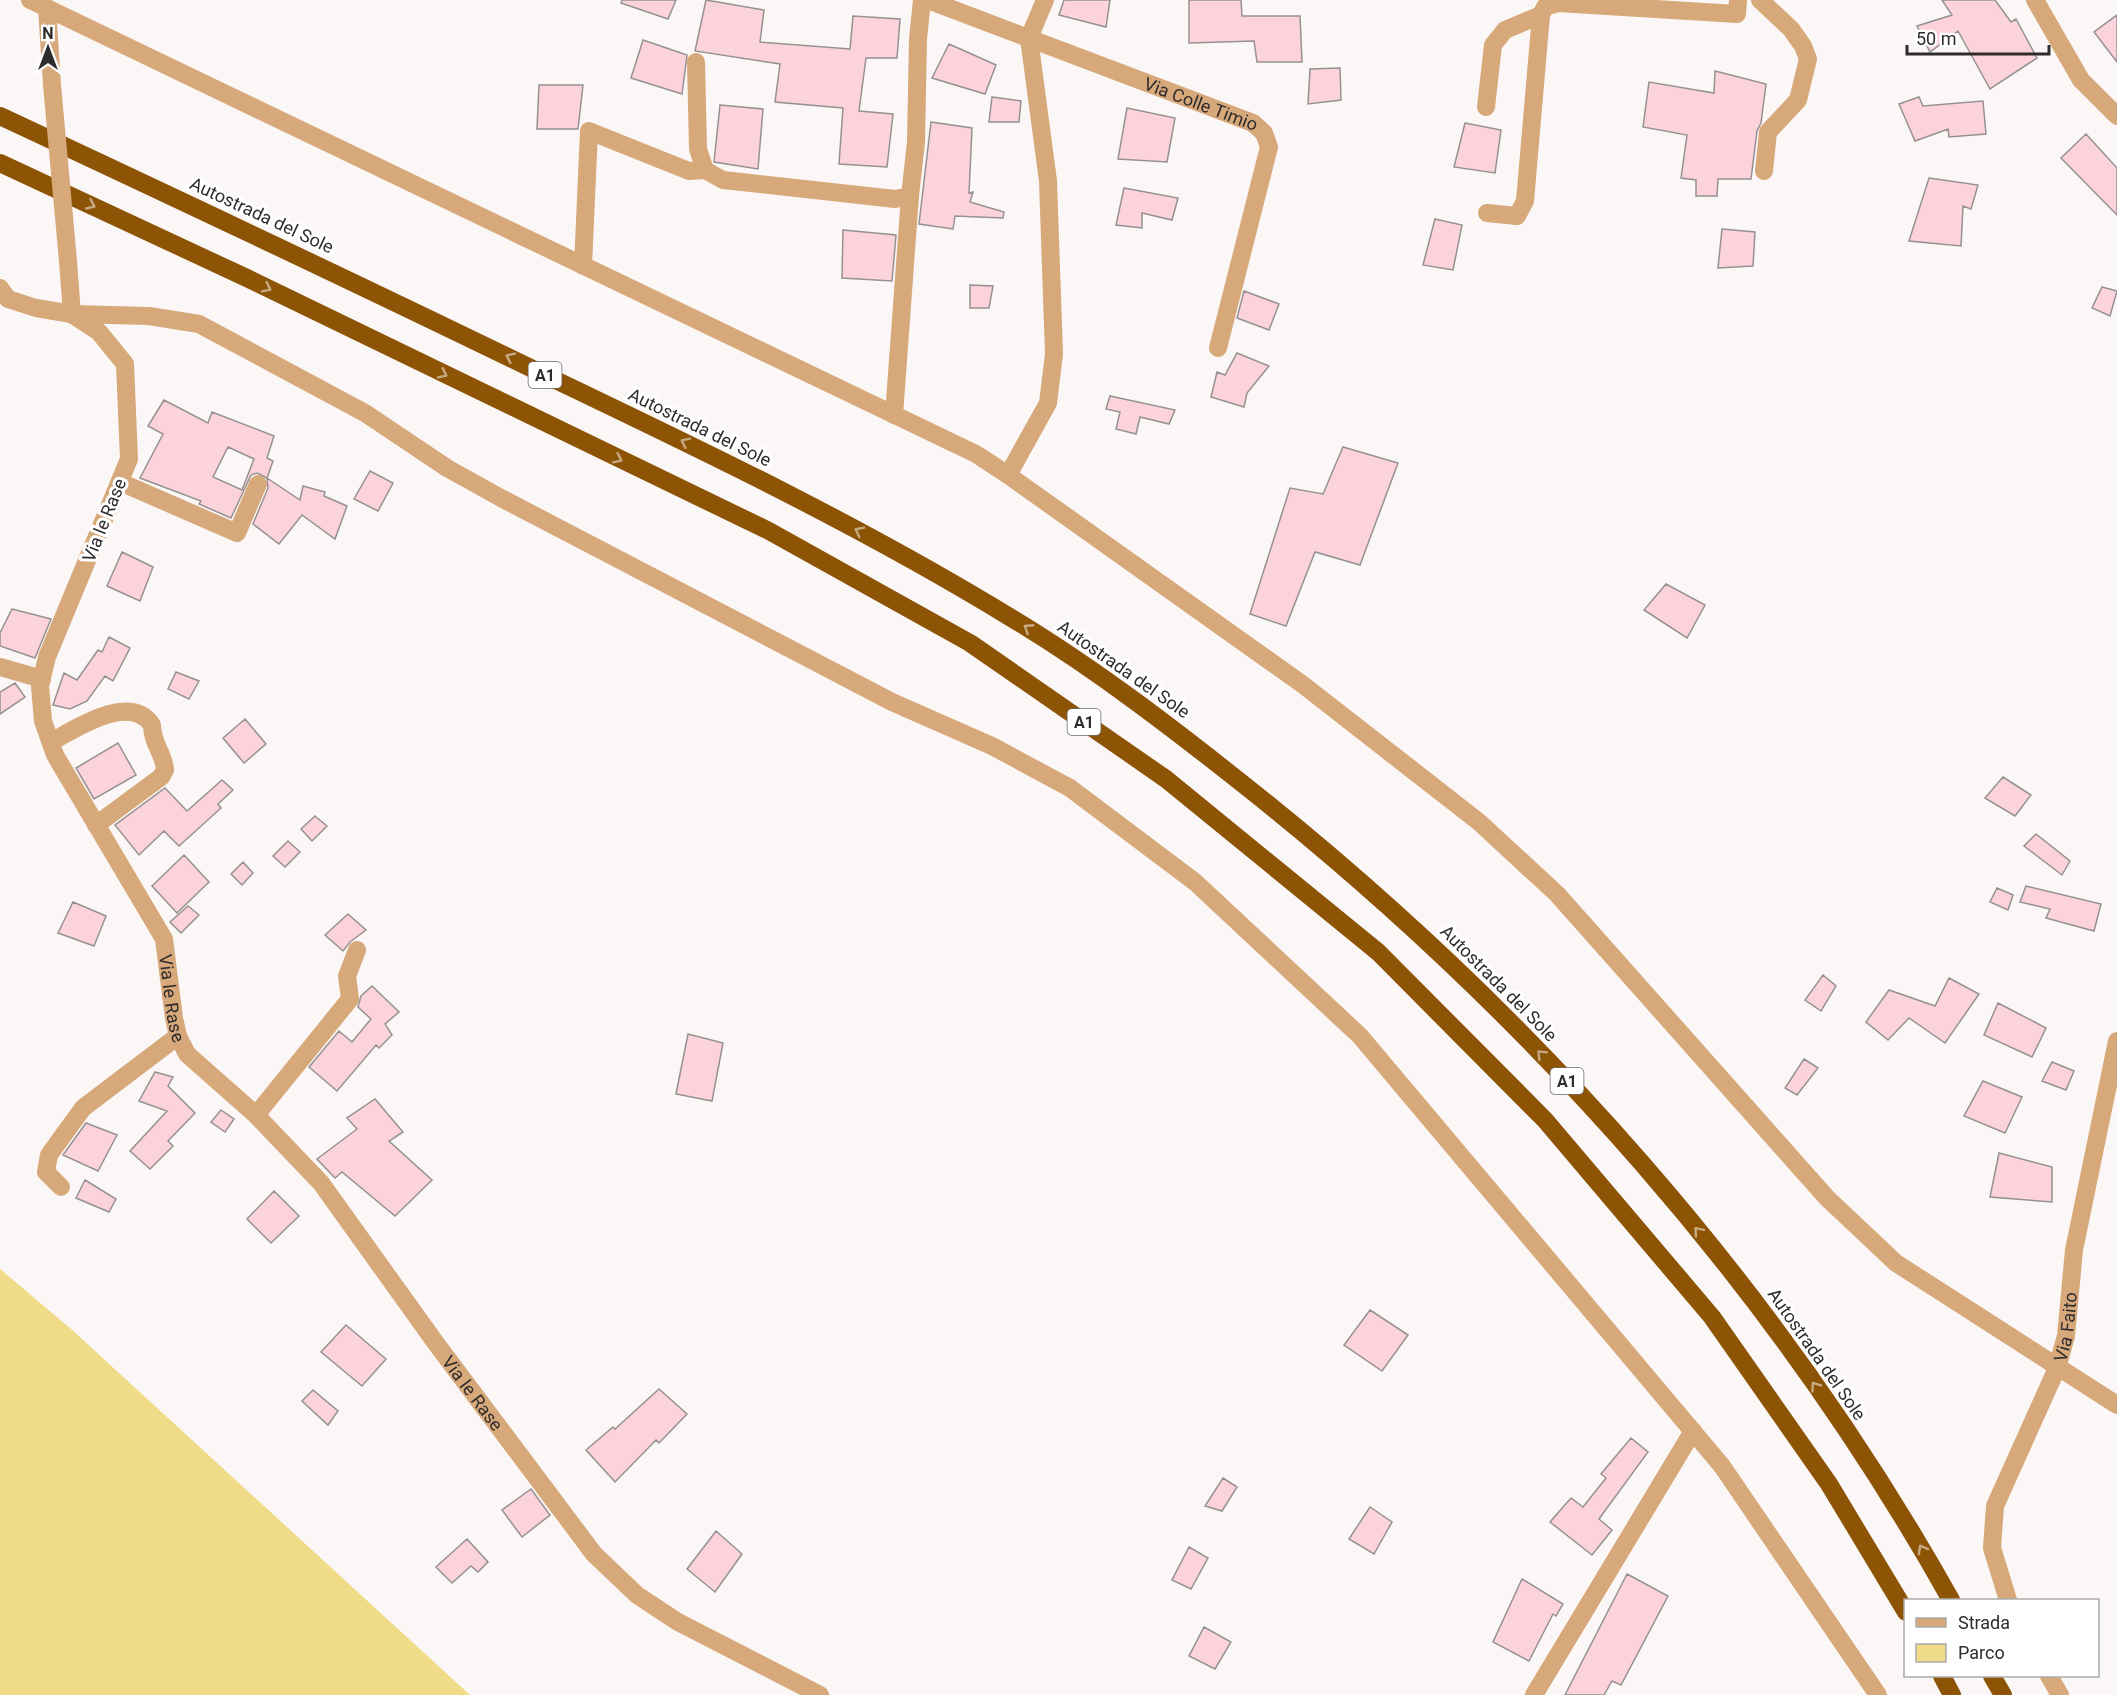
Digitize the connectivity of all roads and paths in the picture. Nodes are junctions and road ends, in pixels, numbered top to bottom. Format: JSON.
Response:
{"nodes":[{"id":1,"x":30,"y":0,"type":"edge"},
{"id":2,"x":922,"y":0,"type":"edge"},
{"id":3,"x":928,"y":0,"type":"edge"},
{"id":4,"x":1045,"y":0,"type":"edge"},
{"id":5,"x":1760,"y":0,"type":"edge"},
{"id":6,"x":2035,"y":0,"type":"edge"},
{"id":7,"x":1738,"y":7,"type":"edge"},
{"id":8,"x":47,"y":8,"type":"junction"},
{"id":9,"x":1541,"y":15,"type":"junction"},
{"id":10,"x":1029,"y":38,"type":"junction"},
{"id":11,"x":696,"y":62,"type":"dead end"},
{"id":12,"x":1486,"y":107,"type":"dead end"},
{"id":13,"x":0,"y":116,"type":"edge"},
{"id":14,"x":2117,"y":116,"type":"edge"},
{"id":15,"x":0,"y":163,"type":"edge"},
{"id":16,"x":705,"y":170,"type":"junction"},
{"id":17,"x":1764,"y":171,"type":"dead end"},
{"id":18,"x":910,"y":196,"type":"junction"},
{"id":19,"x":1487,"y":213,"type":"dead end"},
{"id":20,"x":584,"y":266,"type":"junction"},
{"id":21,"x":0,"y":288,"type":"edge"},
{"id":22,"x":72,"y":314,"type":"junction"},
{"id":23,"x":1218,"y":348,"type":"dead end"},
{"id":24,"x":894,"y":415,"type":"junction"},
{"id":25,"x":1008,"y":475,"type":"junction"},
{"id":26,"x":120,"y":482,"type":"junction"},
{"id":27,"x":258,"y":484,"type":"dead end"},
{"id":28,"x":0,"y":668,"type":"edge"},
{"id":29,"x":42,"y":679,"type":"junction"},
{"id":30,"x":51,"y":742,"type":"junction"},
{"id":31,"x":96,"y":825,"type":"junction"},
{"id":32,"x":357,"y":950,"type":"dead end"},
{"id":33,"x":178,"y":1036,"type":"junction"},
{"id":34,"x":2117,"y":1041,"type":"edge"},
{"id":35,"x":256,"y":1115,"type":"junction"},
{"id":36,"x":61,"y":1187,"type":"dead end"},
{"id":37,"x":2057,"y":1368,"type":"junction"},
{"id":38,"x":2117,"y":1405,"type":"edge"},
{"id":39,"x":1693,"y":1431,"type":"junction"},
{"id":40,"x":1950,"y":1599,"type":"edge"},
{"id":41,"x":2008,"y":1599,"type":"edge"},
{"id":42,"x":1904,"y":1610,"type":"edge"},
{"id":43,"x":1943,"y":1677,"type":"edge"},
{"id":44,"x":1993,"y":1677,"type":"edge"},
{"id":45,"x":2050,"y":1677,"type":"edge"},
{"id":46,"x":820,"y":1695,"type":"edge"},
{"id":47,"x":1534,"y":1695,"type":"edge"},
{"id":48,"x":1878,"y":1695,"type":"edge"},
{"id":49,"x":1952,"y":1695,"type":"edge"},
{"id":50,"x":2002,"y":1695,"type":"edge"},
{"id":51,"x":2060,"y":1695,"type":"edge"}],
"edges":[{"from":1,"to":8,"type":"street"},
{"from":2,"to":18,"type":"street"},
{"from":3,"to":10,"type":"street","name":"Via Colle Timio"},
{"from":4,"to":10,"type":"street"},
{"from":5,"to":17,"type":"street"},
{"from":6,"to":14,"type":"street"},
{"from":7,"to":9,"type":"street"},
{"from":8,"to":20,"type":"street"},
{"from":8,"to":22,"type":"street","bridge":true},
{"from":9,"to":12,"type":"street"},
{"from":9,"to":19,"type":"street"},
{"from":10,"to":23,"type":"street","name":"Via Colle Timio"},
{"from":10,"to":25,"type":"street"},
{"from":11,"to":16,"type":"street"},
{"from":40,"to":13,"type":"highway","name":"Autostrada del Sole","number":"A1","one_way":true},
{"from":15,"to":42,"type":"highway","number":"A1","one_way":true},
{"from":16,"to":18,"type":"street"},
{"from":16,"to":20,"type":"street"},
{"from":18,"to":24,"type":"street"},
{"from":20,"to":24,"type":"street"},
{"from":21,"to":22,"type":"street"},
{"from":22,"to":26,"type":"street","name":"Via le Rase"},
{"from":22,"to":39,"type":"street"},
{"from":24,"to":25,"type":"street"},
{"from":25,"to":37,"type":"street"},
{"from":26,"to":27,"type":"street"},
{"from":26,"to":29,"type":"street","name":"Via le Rase"},
{"from":28,"to":29,"type":"street"},
{"from":29,"to":30,"type":"street","name":"Via le Rase"},
{"from":30,"to":31,"type":"street","name":"Via le Rase"},
{"from":30,"to":31,"type":"street"},
{"from":31,"to":33,"type":"street","name":"Via le Rase"},
{"from":32,"to":35,"type":"street"},
{"from":33,"to":35,"type":"street","name":"Via le Rase"},
{"from":33,"to":36,"type":"street"},
{"from":34,"to":37,"type":"street","name":"Via Faito"},
{"from":35,"to":46,"type":"street","name":"Via le Rase"},
{"from":37,"to":38,"type":"street"},
{"from":37,"to":41,"type":"street","name":"Via Faito"},
{"from":39,"to":47,"type":"street"},
{"from":39,"to":48,"type":"street"},
{"from":43,"to":49,"type":"highway"},
{"from":44,"to":50,"type":"highway"},
{"from":45,"to":51,"type":"street"}]}
